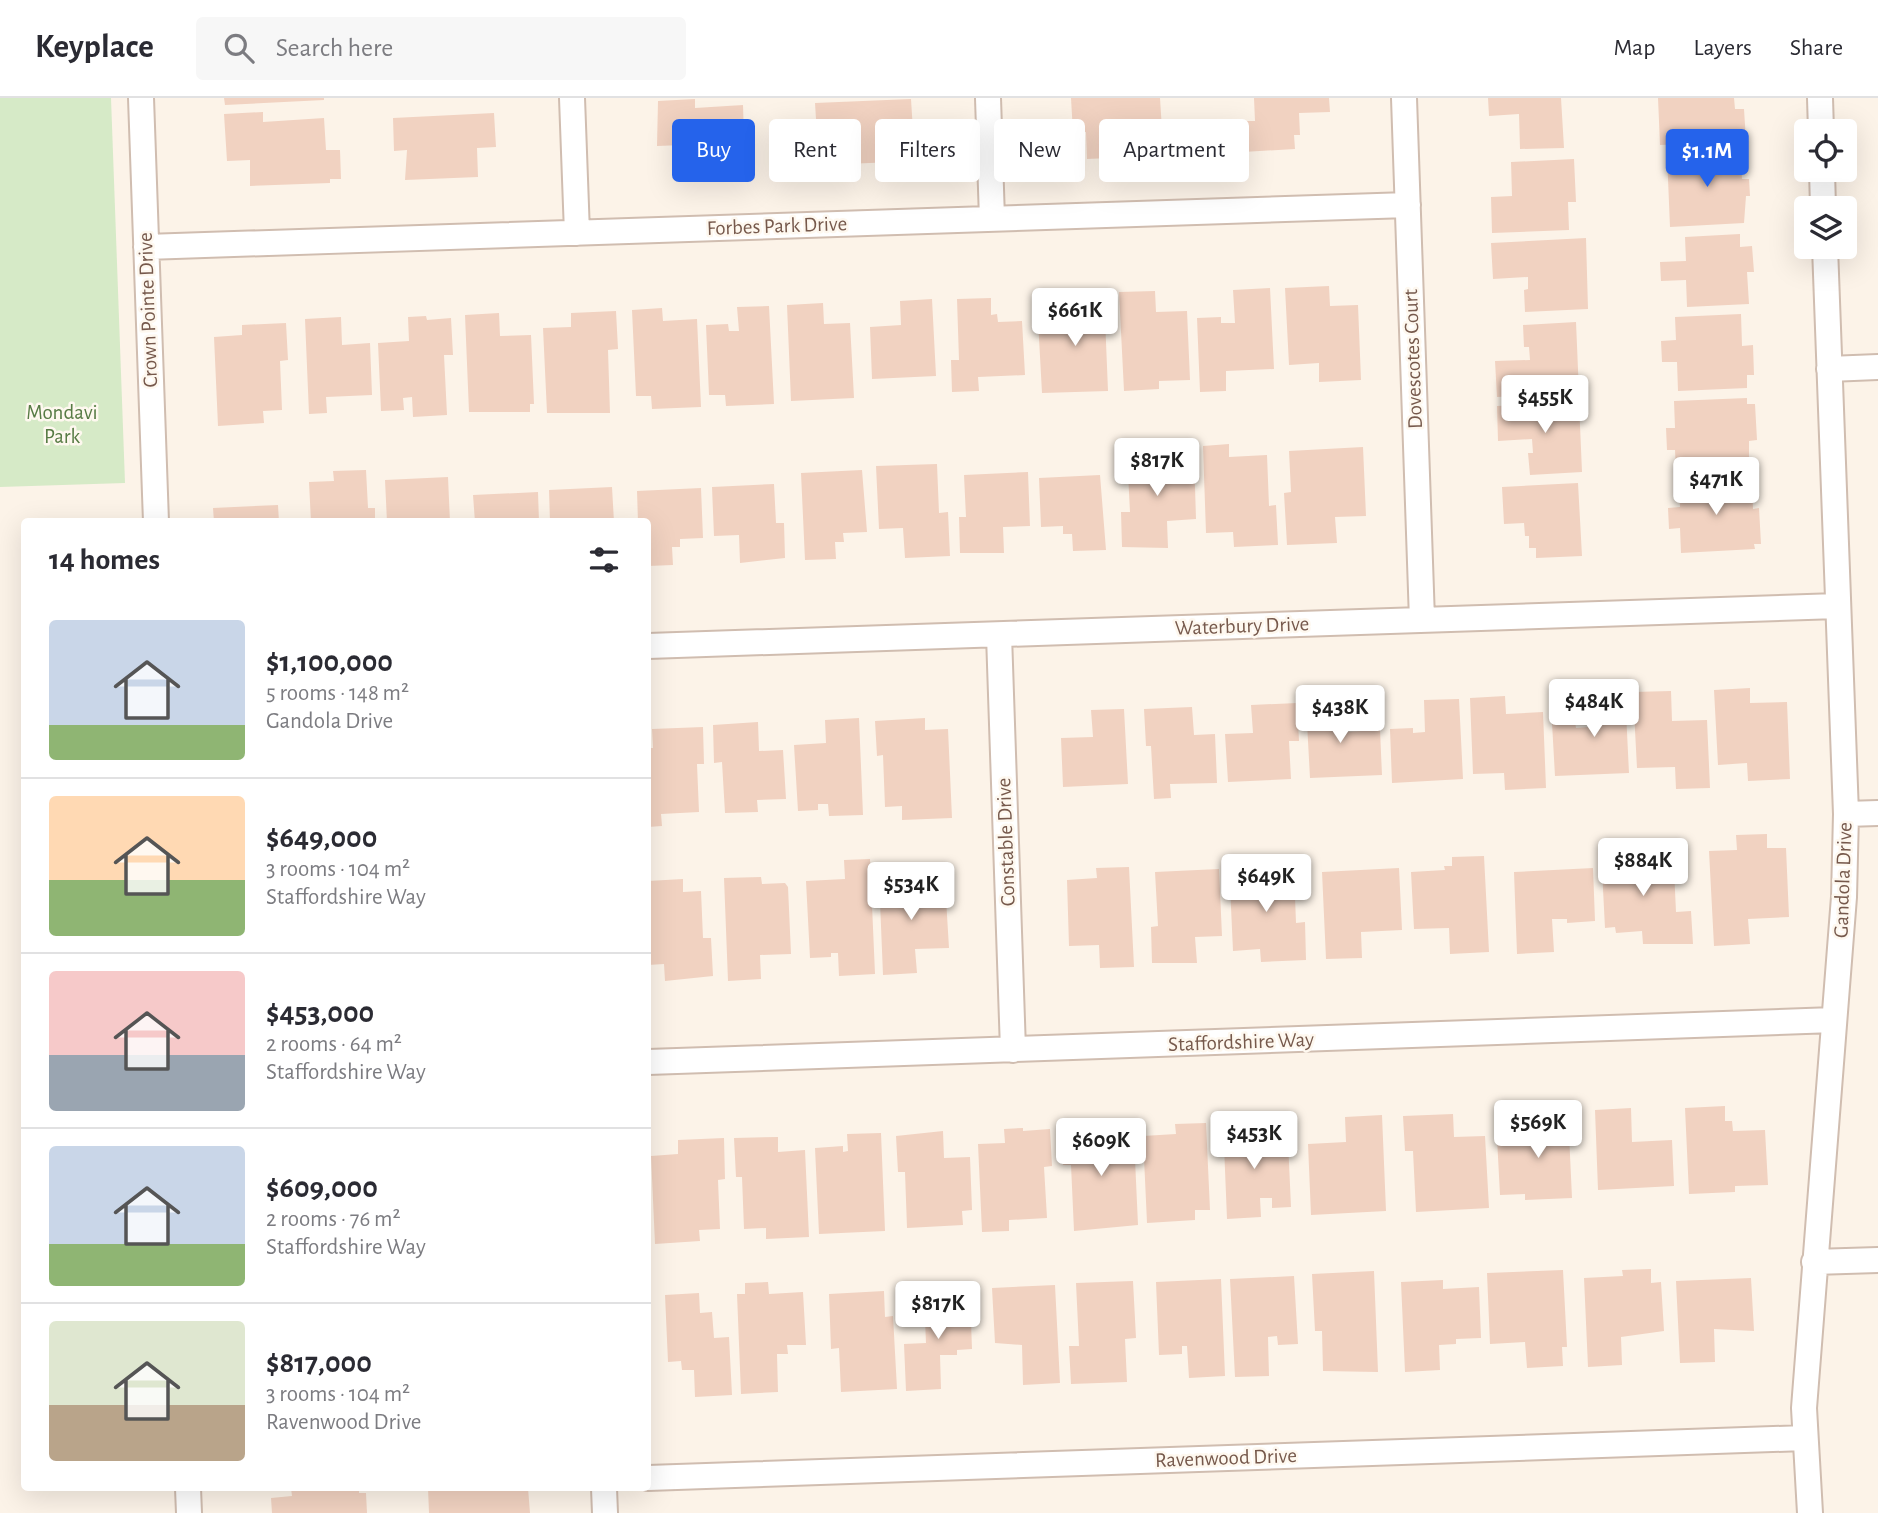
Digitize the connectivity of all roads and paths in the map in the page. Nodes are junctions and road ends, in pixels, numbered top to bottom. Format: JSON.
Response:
{"nodes":[{"id":1,"x":141,"y":98,"type":"edge"},
{"id":2,"x":572,"y":98,"type":"edge"},
{"id":3,"x":988,"y":98,"type":"edge"},
{"id":4,"x":1404,"y":98,"type":"edge"},
{"id":5,"x":1820,"y":98,"type":"edge"},
{"id":6,"x":1821,"y":119,"type":"edge"},
{"id":7,"x":1408,"y":205,"type":"junction"},
{"id":8,"x":992,"y":219,"type":"junction"},
{"id":9,"x":577,"y":233,"type":"junction"},
{"id":10,"x":146,"y":247,"type":"junction"},
{"id":11,"x":1825,"y":259,"type":"edge"},
{"id":12,"x":1878,"y":367,"type":"edge"},
{"id":13,"x":1829,"y":369,"type":"junction"},
{"id":14,"x":156,"y":518,"type":"edge"},
{"id":15,"x":1837,"y":606,"type":"junction"},
{"id":16,"x":1422,"y":620,"type":"junction"},
{"id":17,"x":999,"y":635,"type":"junction"},
{"id":18,"x":651,"y":646,"type":"edge"},
{"id":19,"x":1878,"y":813,"type":"edge"},
{"id":20,"x":1846,"y":814,"type":"junction"},
{"id":21,"x":1834,"y":1020,"type":"junction"},
{"id":22,"x":1013,"y":1050,"type":"junction"},
{"id":23,"x":651,"y":1062,"type":"edge"},
{"id":24,"x":1878,"y":1260,"type":"edge"},
{"id":25,"x":1814,"y":1262,"type":"junction"},
{"id":26,"x":1805,"y":1437,"type":"junction"},
{"id":27,"x":651,"y":1478,"type":"edge"},
{"id":28,"x":188,"y":1491,"type":"edge"},
{"id":29,"x":604,"y":1491,"type":"edge"},
{"id":30,"x":189,"y":1513,"type":"edge"},
{"id":31,"x":605,"y":1513,"type":"edge"},
{"id":32,"x":1810,"y":1513,"type":"edge"}],
"edges":[{"from":1,"to":10,"type":"street","name":"Crown Pointe Drive"},
{"from":2,"to":9,"type":"street"},
{"from":3,"to":8,"type":"street"},
{"from":4,"to":7,"type":"street","name":"Dovescotes Court"},
{"from":5,"to":6,"type":"street"},
{"from":7,"to":8,"type":"street","name":"Forbes Park Drive"},
{"from":7,"to":16,"type":"street","name":"Dovescotes Court"},
{"from":8,"to":9,"type":"street","name":"Forbes Park Drive"},
{"from":9,"to":10,"type":"street","name":"Forbes Park Drive"},
{"from":10,"to":14,"type":"street","name":"Crown Pointe Drive"},
{"from":11,"to":13,"type":"street","name":"Gandola Drive"},
{"from":12,"to":13,"type":"street"},
{"from":13,"to":15,"type":"street","name":"Gandola Drive"},
{"from":15,"to":16,"type":"street","name":"Waterbury Drive"},
{"from":15,"to":20,"type":"street","name":"Gandola Drive"},
{"from":16,"to":17,"type":"street","name":"Waterbury Drive"},
{"from":17,"to":18,"type":"street","name":"Waterbury Drive"},
{"from":17,"to":22,"type":"street","name":"Constable Drive"},
{"from":19,"to":20,"type":"street"},
{"from":20,"to":21,"type":"street","name":"Gandola Drive"},
{"from":21,"to":22,"type":"street","name":"Staffordshire Way"},
{"from":21,"to":25,"type":"street","name":"Gandola Drive"},
{"from":22,"to":23,"type":"street","name":"Staffordshire Way"},
{"from":24,"to":25,"type":"street"},
{"from":25,"to":26,"type":"street","name":"Gandola Drive"},
{"from":26,"to":27,"type":"street","name":"Ravenwood Drive"},
{"from":26,"to":32,"type":"street","name":"Gandola Drive"},
{"from":28,"to":30,"type":"street"},
{"from":29,"to":31,"type":"street"}]}
